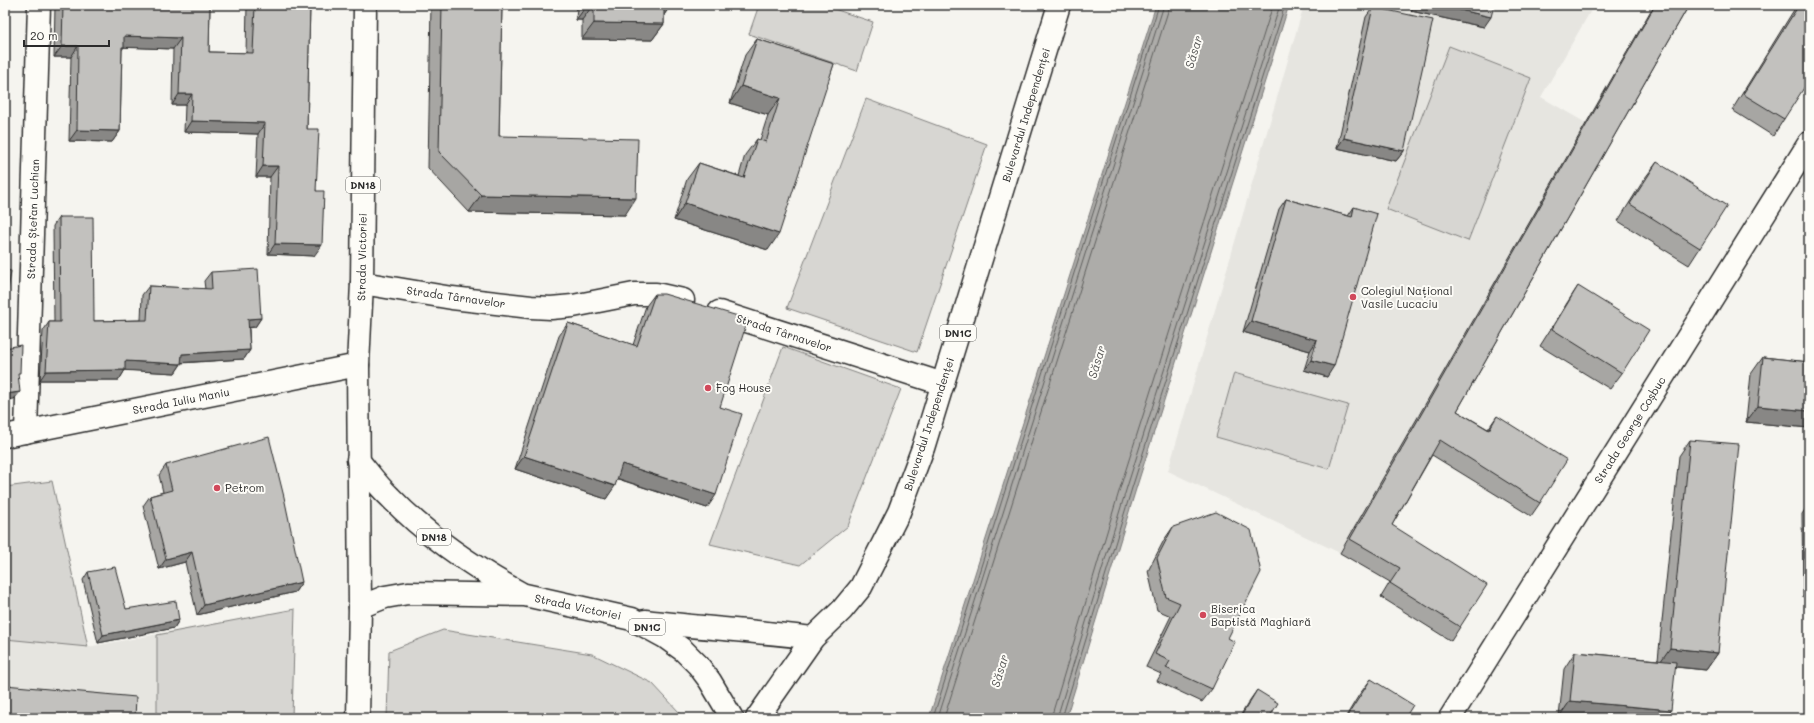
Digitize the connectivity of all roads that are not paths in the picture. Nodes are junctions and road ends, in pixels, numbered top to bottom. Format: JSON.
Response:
{"nodes":[{"id":1,"x":39,"y":5,"type":"edge"},
{"id":2,"x":365,"y":5,"type":"edge"},
{"id":3,"x":1059,"y":5,"type":"edge"},
{"id":4,"x":1809,"y":143,"type":"edge"},
{"id":5,"x":362,"y":283,"type":"junction"},
{"id":6,"x":358,"y":365,"type":"junction"},
{"id":7,"x":943,"y":384,"type":"junction"},
{"id":8,"x":26,"y":432,"type":"junction"},
{"id":9,"x":5,"y":436,"type":"edge"},
{"id":10,"x":358,"y":460,"type":"junction"},
{"id":11,"x":525,"y":595,"type":"junction"},
{"id":12,"x":360,"y":607,"type":"junction"},
{"id":13,"x":632,"y":619,"type":"junction"},
{"id":14,"x":813,"y":638,"type":"junction"},
{"id":15,"x":358,"y":718,"type":"edge"},
{"id":16,"x":732,"y":718,"type":"edge"},
{"id":17,"x":757,"y":718,"type":"edge"},
{"id":18,"x":1450,"y":718,"type":"edge"}],
"edges":[{"from":1,"to":8,"type":"main road","name":"Strada Ștefan Luchian"},
{"from":2,"to":5,"type":"main road","name":"Strada Victoriei","number":"DN18"},
{"from":3,"to":7,"type":"main road","name":"Bulevardul Independenței","number":"DN1C"},
{"from":4,"to":18,"type":"main road","name":"Strada George Coșbuc"},
{"from":5,"to":6,"type":"main road","name":"Strada Victoriei","number":"DN18"},
{"from":5,"to":7,"type":"main road","name":"Strada Târnavelor"},
{"from":6,"to":8,"type":"main road","name":"Strada Iuliu Maniu"},
{"from":6,"to":10,"type":"main road","name":"Strada Victoriei","number":"DN18"},
{"from":7,"to":14,"type":"main road","name":"Bulevardul Independenței","number":"DN1C"},
{"from":8,"to":9,"type":"main road","name":"Strada Iuliu Maniu"},
{"from":10,"to":11,"type":"main road","name":"Strada Victoriei","number":"DN18"},
{"from":10,"to":12,"type":"main road","name":"Strada Victoriei","number":"DN18"},
{"from":11,"to":12,"type":"main road","name":"Strada Victoriei","number":"DN1C"},
{"from":11,"to":13,"type":"main road","name":"Strada Victoriei","number":"DN1C"},
{"from":12,"to":15,"type":"main road","name":"Strada Victoriei"},
{"from":13,"to":14,"type":"main road","number":"DN1C"},
{"from":13,"to":16,"type":"main road","name":"Strada Victoriei","number":"DN1C"},
{"from":14,"to":17,"type":"main road","name":"Bulevardul Independenței","number":"DN1C"}]}
